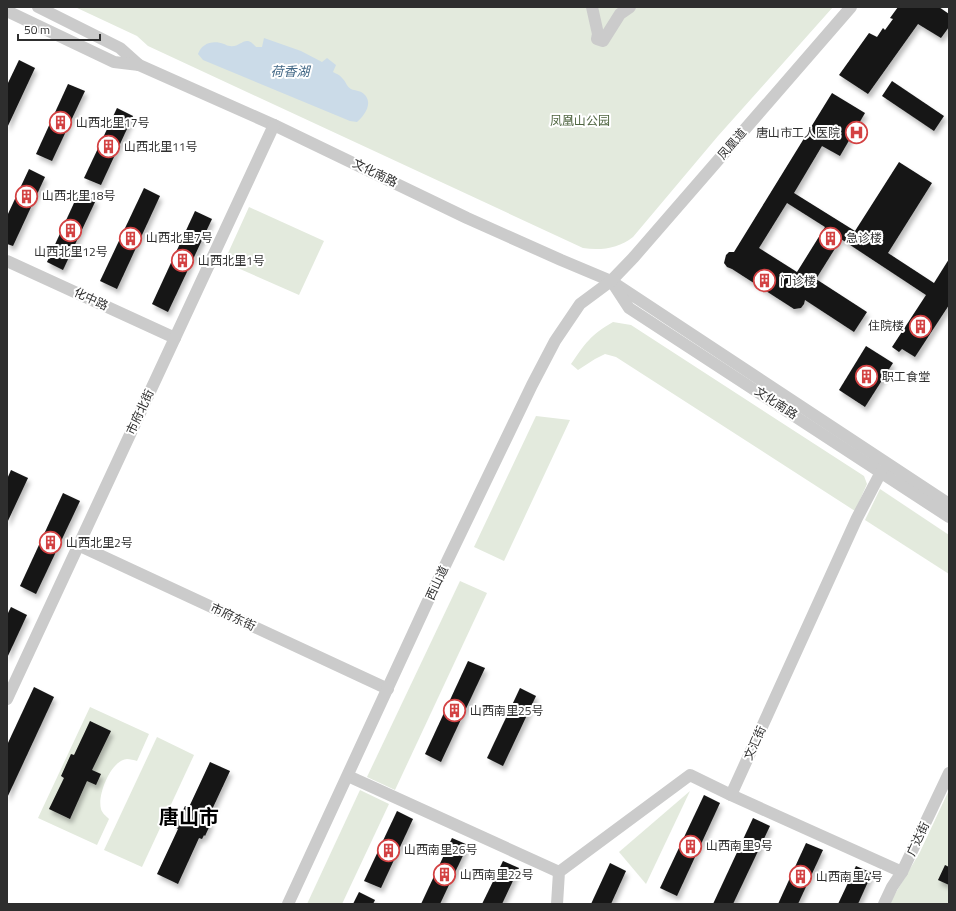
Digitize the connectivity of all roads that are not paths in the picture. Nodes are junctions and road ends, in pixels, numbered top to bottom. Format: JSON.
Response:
{"nodes":[{"id":1,"x":38,"y":7,"type":"edge"},
{"id":2,"x":592,"y":7,"type":"edge"},
{"id":3,"x":630,"y":7,"type":"edge"},
{"id":4,"x":852,"y":7,"type":"edge"},
{"id":5,"x":7,"y":11,"type":"edge"},
{"id":6,"x":139,"y":65,"type":"junction"},
{"id":7,"x":274,"y":125,"type":"junction"},
{"id":8,"x":7,"y":261,"type":"edge"},
{"id":9,"x":611,"y":281,"type":"junction"},
{"id":10,"x":175,"y":338,"type":"junction"},
{"id":11,"x":881,"y":472,"type":"junction"},
{"id":12,"x":949,"y":504,"type":"edge"},
{"id":13,"x":949,"y":517,"type":"edge"},
{"id":14,"x":78,"y":545,"type":"junction"},
{"id":15,"x":388,"y":690,"type":"junction"},
{"id":16,"x":7,"y":699,"type":"edge"},
{"id":17,"x":949,"y":773,"type":"edge"},
{"id":18,"x":348,"y":776,"type":"junction"},
{"id":19,"x":731,"y":795,"type":"junction"},
{"id":20,"x":559,"y":872,"type":"junction"},
{"id":21,"x":902,"y":872,"type":"junction"},
{"id":22,"x":288,"y":904,"type":"edge"},
{"id":23,"x":557,"y":904,"type":"edge"},
{"id":24,"x":884,"y":904,"type":"edge"}],
"edges":[{"from":1,"to":6,"type":"street","name":"文化南路"},
{"from":2,"to":3,"type":"street"},
{"from":4,"to":9,"type":"street","name":"凤凰道"},
{"from":5,"to":6,"type":"street","name":"文化南路"},
{"from":6,"to":7,"type":"street","name":"文化南路"},
{"from":7,"to":9,"type":"street","name":"文化南路"},
{"from":7,"to":10,"type":"street","name":"市府北街"},
{"from":8,"to":10,"type":"street","name":"化中路"},
{"from":9,"to":11,"type":"street","name":"文化南路"},
{"from":9,"to":12,"type":"street","name":"文化南路"},
{"from":9,"to":15,"type":"street","name":"西山道"},
{"from":10,"to":14,"type":"street","name":"市府北街"},
{"from":11,"to":13,"type":"street","name":"文化南路"},
{"from":11,"to":19,"type":"street","name":"文汇街"},
{"from":14,"to":15,"type":"street","name":"市府东街"},
{"from":14,"to":16,"type":"street","name":"市府北街"},
{"from":15,"to":18,"type":"street","name":"西山道"},
{"from":17,"to":21,"type":"street","name":"广达街"},
{"from":18,"to":20,"type":"street"},
{"from":18,"to":22,"type":"street","name":"西山道"},
{"from":19,"to":20,"type":"street"},
{"from":19,"to":21,"type":"street"},
{"from":20,"to":23,"type":"street"},
{"from":21,"to":24,"type":"street","name":"广达街"}]}
